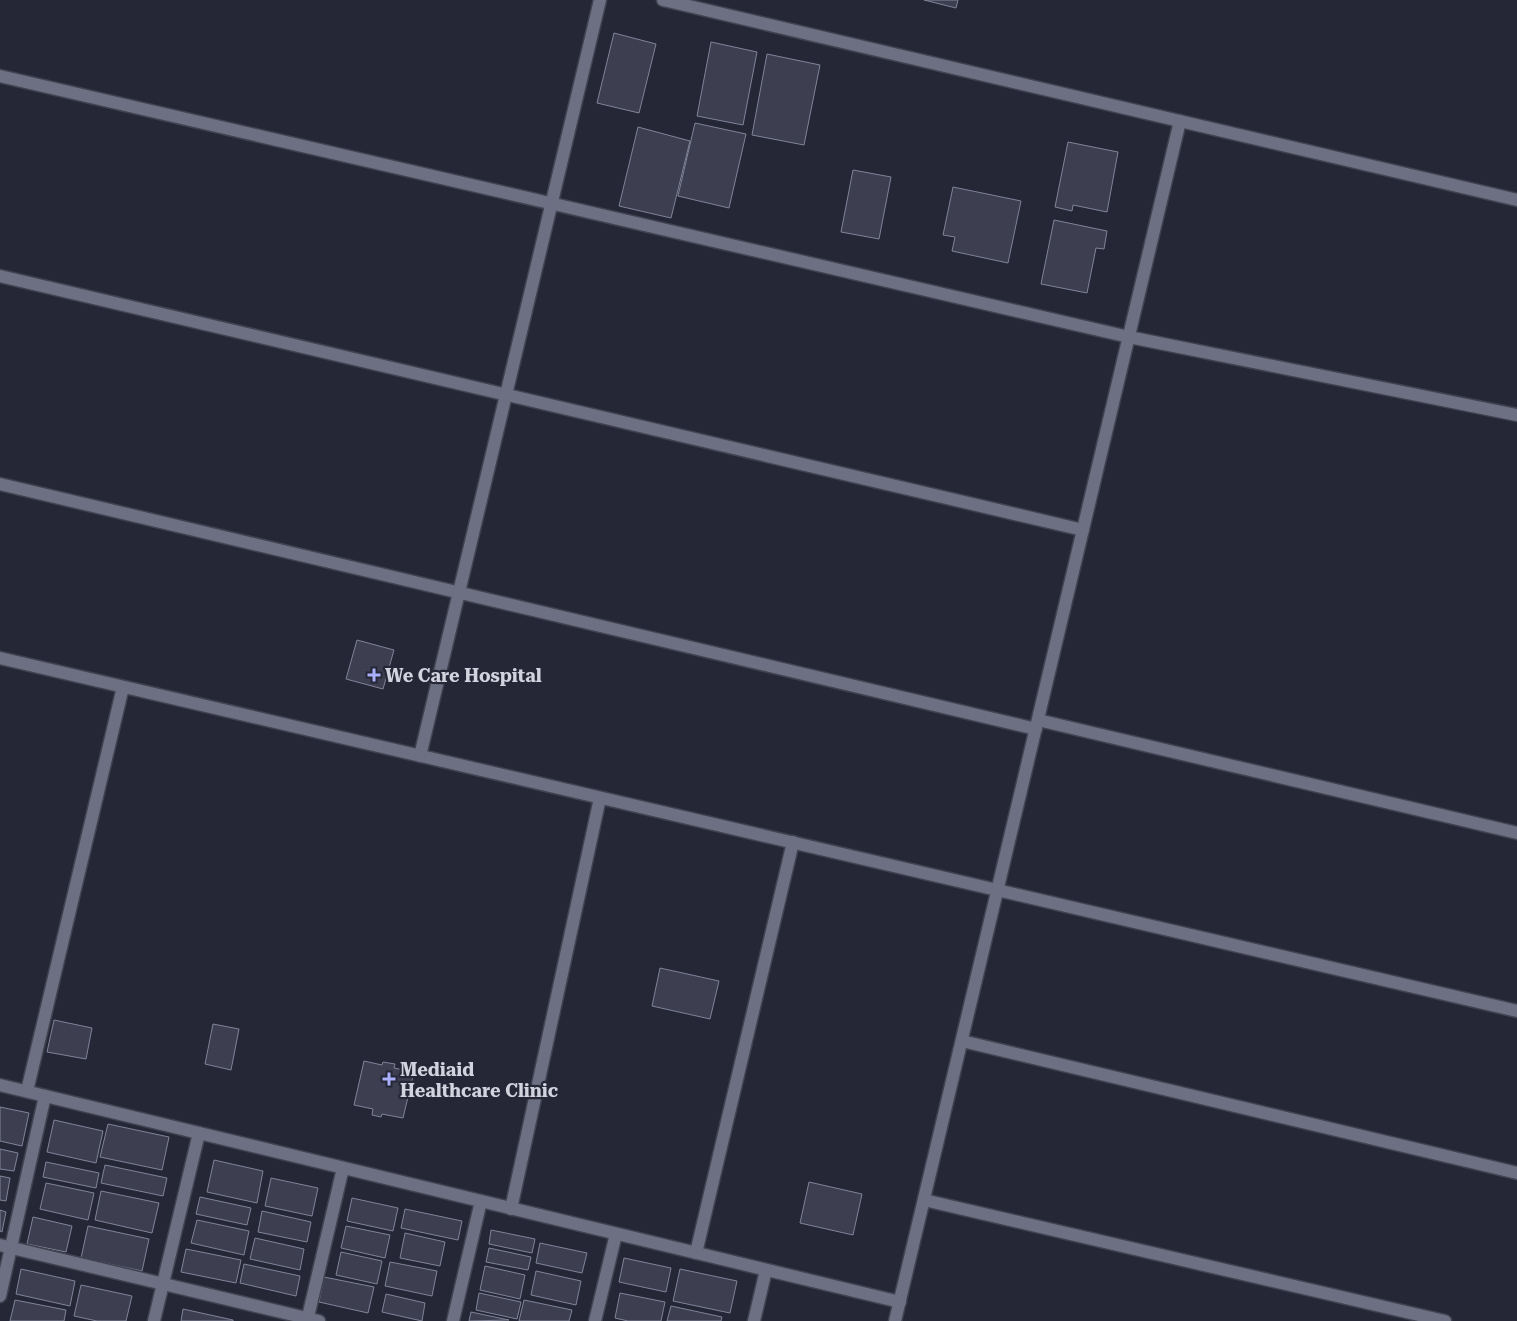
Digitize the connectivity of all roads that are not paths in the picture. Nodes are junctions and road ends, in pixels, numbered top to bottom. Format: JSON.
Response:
{"nodes":[{"id":1,"x":600,"y":0,"type":"edge"},
{"id":2,"x":663,"y":0,"type":"edge"},
{"id":3,"x":0,"y":76,"type":"edge"},
{"id":4,"x":1180,"y":121,"type":"junction"},
{"id":5,"x":1517,"y":200,"type":"edge"},
{"id":6,"x":551,"y":204,"type":"junction"},
{"id":7,"x":0,"y":276,"type":"edge"},
{"id":8,"x":1129,"y":337,"type":"junction"},
{"id":9,"x":506,"y":395,"type":"junction"},
{"id":10,"x":1517,"y":415,"type":"edge"},
{"id":11,"x":0,"y":484,"type":"edge"},
{"id":12,"x":1083,"y":530,"type":"junction"},
{"id":13,"x":459,"y":592,"type":"junction"},
{"id":14,"x":0,"y":658,"type":"edge"},
{"id":15,"x":124,"y":687,"type":"junction"},
{"id":16,"x":1037,"y":724,"type":"junction"},
{"id":17,"x":420,"y":756,"type":"junction"},
{"id":18,"x":600,"y":798,"type":"junction"},
{"id":19,"x":1517,"y":833,"type":"edge"},
{"id":20,"x":793,"y":842,"type":"junction"},
{"id":21,"x":998,"y":890,"type":"junction"},
{"id":22,"x":1517,"y":1011,"type":"edge"},
{"id":23,"x":962,"y":1042,"type":"junction"},
{"id":24,"x":0,"y":1085,"type":"edge"},
{"id":25,"x":27,"y":1092,"type":"junction"},
{"id":26,"x":45,"y":1096,"type":"junction"},
{"id":27,"x":199,"y":1133,"type":"junction"},
{"id":28,"x":343,"y":1168,"type":"junction"},
{"id":29,"x":1517,"y":1173,"type":"edge"},
{"id":30,"x":924,"y":1200,"type":"junction"},
{"id":31,"x":481,"y":1201,"type":"junction"},
{"id":32,"x":511,"y":1209,"type":"junction"},
{"id":33,"x":616,"y":1234,"type":"junction"},
{"id":34,"x":6,"y":1246,"type":"edge"},
{"id":35,"x":696,"y":1253,"type":"junction"},
{"id":36,"x":766,"y":1270,"type":"junction"},
{"id":37,"x":163,"y":1284,"type":"junction"},
{"id":38,"x":0,"y":1296,"type":"edge"},
{"id":39,"x":900,"y":1302,"type":"junction"},
{"id":40,"x":311,"y":1320,"type":"edge"},
{"id":41,"x":154,"y":1321,"type":"edge"},
{"id":42,"x":453,"y":1321,"type":"edge"},
{"id":43,"x":595,"y":1321,"type":"edge"},
{"id":44,"x":754,"y":1321,"type":"edge"},
{"id":45,"x":896,"y":1321,"type":"edge"},
{"id":46,"x":1445,"y":1321,"type":"edge"}],
"edges":[{"from":1,"to":6,"type":"street"},
{"from":2,"to":4,"type":"street"},
{"from":3,"to":6,"type":"street"},
{"from":4,"to":5,"type":"street"},
{"from":4,"to":8,"type":"street"},
{"from":6,"to":8,"type":"street"},
{"from":6,"to":9,"type":"street"},
{"from":7,"to":9,"type":"street"},
{"from":8,"to":10,"type":"street"},
{"from":8,"to":12,"type":"street"},
{"from":9,"to":12,"type":"street"},
{"from":9,"to":13,"type":"street"},
{"from":11,"to":13,"type":"street"},
{"from":12,"to":16,"type":"street"},
{"from":13,"to":16,"type":"street"},
{"from":13,"to":17,"type":"street"},
{"from":14,"to":15,"type":"street"},
{"from":15,"to":17,"type":"street"},
{"from":15,"to":25,"type":"street"},
{"from":16,"to":19,"type":"street"},
{"from":16,"to":21,"type":"street"},
{"from":17,"to":18,"type":"street"},
{"from":18,"to":20,"type":"street"},
{"from":18,"to":32,"type":"street"},
{"from":20,"to":21,"type":"street"},
{"from":20,"to":35,"type":"street"},
{"from":21,"to":22,"type":"street"},
{"from":21,"to":23,"type":"street"},
{"from":23,"to":29,"type":"street"},
{"from":23,"to":30,"type":"street"},
{"from":24,"to":25,"type":"street"},
{"from":25,"to":26,"type":"street"},
{"from":26,"to":27,"type":"street"},
{"from":26,"to":34,"type":"street"},
{"from":27,"to":28,"type":"street"},
{"from":27,"to":37,"type":"street"},
{"from":28,"to":31,"type":"street"},
{"from":28,"to":40,"type":"street"},
{"from":30,"to":39,"type":"street"},
{"from":30,"to":46,"type":"street"},
{"from":31,"to":32,"type":"street"},
{"from":31,"to":42,"type":"street"},
{"from":32,"to":33,"type":"street"},
{"from":33,"to":35,"type":"street"},
{"from":33,"to":43,"type":"street"},
{"from":34,"to":37,"type":"street"},
{"from":34,"to":38,"type":"street"},
{"from":35,"to":36,"type":"street"},
{"from":36,"to":39,"type":"street"},
{"from":36,"to":44,"type":"street"},
{"from":37,"to":40,"type":"street"},
{"from":37,"to":41,"type":"street"},
{"from":39,"to":45,"type":"street"}]}
